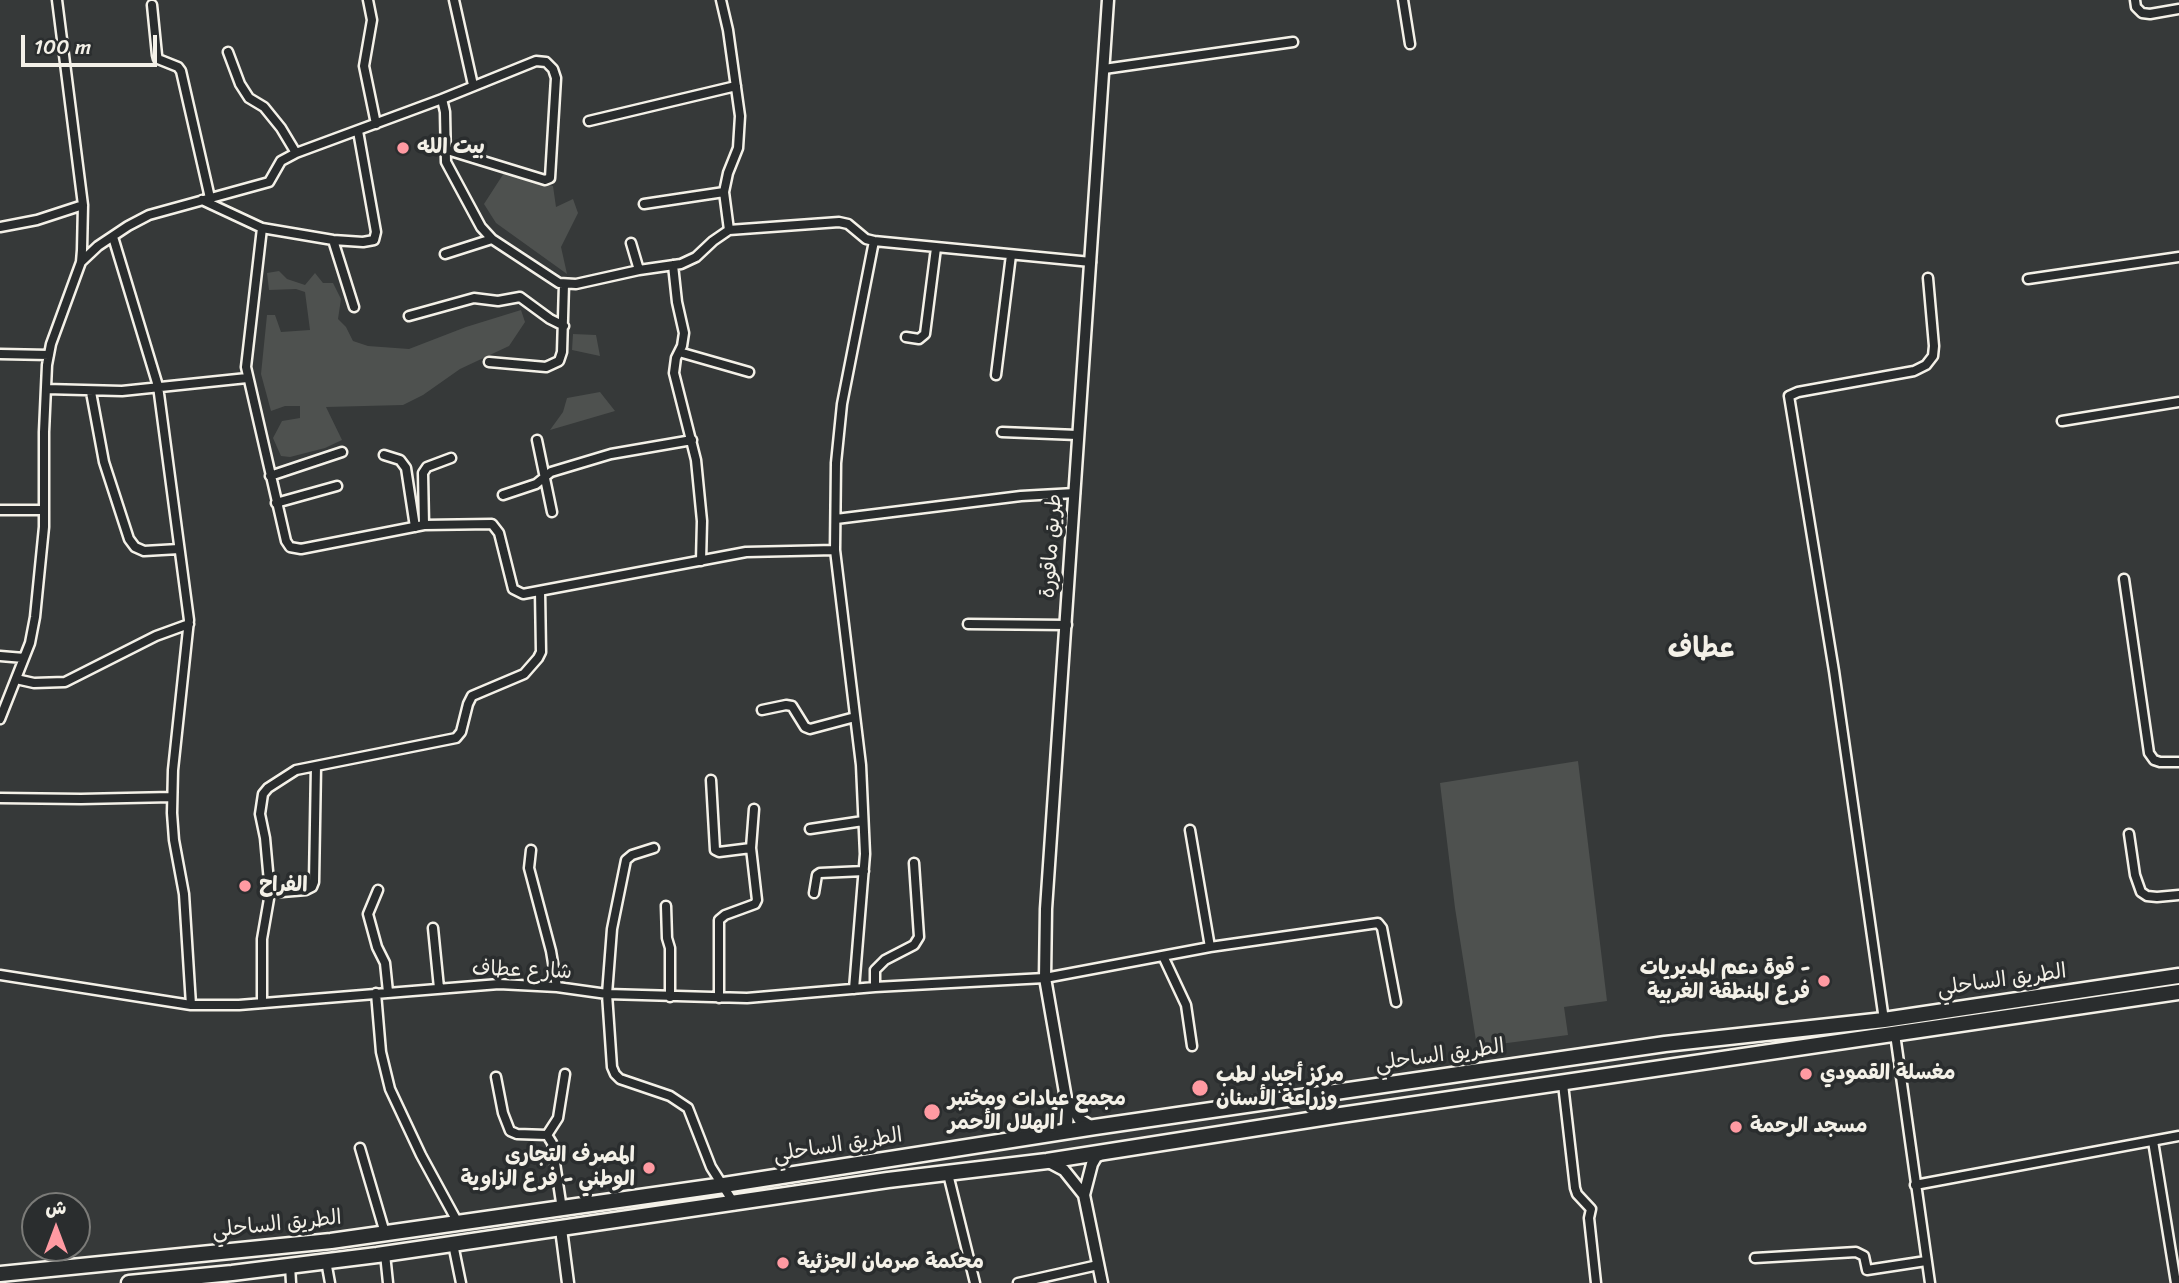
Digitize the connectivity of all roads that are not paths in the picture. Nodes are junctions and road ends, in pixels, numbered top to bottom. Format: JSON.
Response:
{"nodes":[{"id":1,"x":57,"y":0,"type":"edge"},
{"id":2,"x":368,"y":0,"type":"edge"},
{"id":3,"x":454,"y":0,"type":"edge"},
{"id":4,"x":721,"y":0,"type":"edge"},
{"id":5,"x":1108,"y":0,"type":"edge"},
{"id":6,"x":1403,"y":0,"type":"edge"},
{"id":7,"x":2135,"y":0,"type":"edge"},
{"id":8,"x":152,"y":5,"type":"dead end"},
{"id":9,"x":2179,"y":9,"type":"edge"},
{"id":10,"x":1293,"y":42,"type":"dead end"},
{"id":11,"x":1410,"y":44,"type":"dead end"},
{"id":12,"x":228,"y":52,"type":"dead end"},
{"id":13,"x":1104,"y":69,"type":"junction"},
{"id":14,"x":473,"y":85,"type":"junction"},
{"id":15,"x":736,"y":86,"type":"junction"},
{"id":16,"x":442,"y":99,"type":"junction"},
{"id":17,"x":589,"y":121,"type":"dead end"},
{"id":18,"x":376,"y":124,"type":"junction"},
{"id":19,"x":358,"y":131,"type":"junction"},
{"id":20,"x":444,"y":149,"type":"junction"},
{"id":21,"x":296,"y":153,"type":"junction"},
{"id":22,"x":724,"y":192,"type":"junction"},
{"id":23,"x":206,"y":199,"type":"junction"},
{"id":24,"x":644,"y":204,"type":"dead end"},
{"id":25,"x":83,"y":205,"type":"junction"},
{"id":26,"x":0,"y":227,"type":"edge"},
{"id":27,"x":262,"y":228,"type":"junction"},
{"id":28,"x":729,"y":230,"type":"junction"},
{"id":29,"x":113,"y":237,"type":"junction"},
{"id":30,"x":492,"y":239,"type":"junction"},
{"id":31,"x":333,"y":240,"type":"junction"},
{"id":32,"x":874,"y":241,"type":"junction"},
{"id":33,"x":631,"y":243,"type":"dead end"},
{"id":34,"x":936,"y":248,"type":"junction"},
{"id":35,"x":445,"y":254,"type":"dead end"},
{"id":36,"x":1011,"y":255,"type":"junction"},
{"id":37,"x":2179,"y":257,"type":"edge"},
{"id":38,"x":81,"y":262,"type":"junction"},
{"id":39,"x":1091,"y":262,"type":"junction"},
{"id":40,"x":673,"y":265,"type":"junction"},
{"id":41,"x":639,"y":270,"type":"junction"},
{"id":42,"x":1928,"y":278,"type":"dead end"},
{"id":43,"x":2028,"y":279,"type":"dead end"},
{"id":44,"x":564,"y":284,"type":"junction"},
{"id":45,"x":354,"y":307,"type":"dead end"},
{"id":46,"x":409,"y":316,"type":"dead end"},
{"id":47,"x":564,"y":326,"type":"junction"},
{"id":48,"x":906,"y":337,"type":"dead end"},
{"id":49,"x":679,"y":352,"type":"junction"},
{"id":50,"x":0,"y":354,"type":"edge"},
{"id":51,"x":48,"y":355,"type":"junction"},
{"id":52,"x":489,"y":362,"type":"dead end"},
{"id":53,"x":749,"y":372,"type":"dead end"},
{"id":54,"x":996,"y":375,"type":"dead end"},
{"id":55,"x":247,"y":377,"type":"junction"},
{"id":56,"x":158,"y":386,"type":"junction"},
{"id":57,"x":46,"y":390,"type":"junction"},
{"id":58,"x":91,"y":392,"type":"junction"},
{"id":59,"x":2179,"y":402,"type":"edge"},
{"id":60,"x":2062,"y":421,"type":"dead end"},
{"id":61,"x":1002,"y":432,"type":"dead end"},
{"id":62,"x":1077,"y":435,"type":"junction"},
{"id":63,"x":537,"y":440,"type":"dead end"},
{"id":64,"x":692,"y":440,"type":"junction"},
{"id":65,"x":342,"y":452,"type":"dead end"},
{"id":66,"x":384,"y":455,"type":"dead end"},
{"id":67,"x":450,"y":458,"type":"dead end"},
{"id":68,"x":270,"y":476,"type":"junction"},
{"id":69,"x":544,"y":477,"type":"junction"},
{"id":70,"x":337,"y":486,"type":"dead end"},
{"id":71,"x":1075,"y":493,"type":"junction"},
{"id":72,"x":503,"y":495,"type":"dead end"},
{"id":73,"x":276,"y":503,"type":"junction"},
{"id":74,"x":0,"y":510,"type":"edge"},
{"id":75,"x":44,"y":510,"type":"junction"},
{"id":76,"x":552,"y":512,"type":"dead end"},
{"id":77,"x":836,"y":519,"type":"junction"},
{"id":78,"x":419,"y":526,"type":"junction"},
{"id":79,"x":179,"y":548,"type":"junction"},
{"id":80,"x":835,"y":550,"type":"junction"},
{"id":81,"x":701,"y":561,"type":"junction"},
{"id":82,"x":2124,"y":579,"type":"dead end"},
{"id":83,"x":540,"y":591,"type":"junction"},
{"id":84,"x":189,"y":624,"type":"junction"},
{"id":85,"x":968,"y":624,"type":"dead end"},
{"id":86,"x":1067,"y":625,"type":"junction"},
{"id":87,"x":0,"y":656,"type":"edge"},
{"id":88,"x":24,"y":658,"type":"junction"},
{"id":89,"x":16,"y":679,"type":"junction"},
{"id":90,"x":762,"y":710,"type":"dead end"},
{"id":91,"x":855,"y":717,"type":"junction"},
{"id":92,"x":0,"y":719,"type":"edge"},
{"id":93,"x":2179,"y":762,"type":"edge"},
{"id":94,"x":316,"y":766,"type":"junction"},
{"id":95,"x":711,"y":780,"type":"dead end"},
{"id":96,"x":172,"y":797,"type":"junction"},
{"id":97,"x":0,"y":798,"type":"edge"},
{"id":98,"x":754,"y":809,"type":"dead end"},
{"id":99,"x":863,"y":821,"type":"junction"},
{"id":100,"x":810,"y":828,"type":"dead end"},
{"id":101,"x":1190,"y":830,"type":"dead end"},
{"id":102,"x":2129,"y":834,"type":"dead end"},
{"id":103,"x":654,"y":848,"type":"dead end"},
{"id":104,"x":751,"y":848,"type":"junction"},
{"id":105,"x":531,"y":850,"type":"dead end"},
{"id":106,"x":914,"y":863,"type":"dead end"},
{"id":107,"x":864,"y":871,"type":"junction"},
{"id":108,"x":378,"y":890,"type":"dead end"},
{"id":109,"x":814,"y":892,"type":"dead end"},
{"id":110,"x":270,"y":893,"type":"junction"},
{"id":111,"x":2179,"y":895,"type":"edge"},
{"id":112,"x":666,"y":906,"type":"dead end"},
{"id":113,"x":433,"y":928,"type":"dead end"},
{"id":114,"x":1210,"y":947,"type":"junction"},
{"id":115,"x":1163,"y":956,"type":"junction"},
{"id":116,"x":0,"y":975,"type":"edge"},
{"id":117,"x":2179,"y":976,"type":"edge"},
{"id":118,"x":1045,"y":978,"type":"junction"},
{"id":119,"x":557,"y":987,"type":"junction"},
{"id":120,"x":874,"y":987,"type":"junction"},
{"id":121,"x":439,"y":988,"type":"junction"},
{"id":122,"x":854,"y":989,"type":"junction"},
{"id":123,"x":388,"y":992,"type":"junction"},
{"id":124,"x":2179,"y":992,"type":"edge"},
{"id":125,"x":376,"y":993,"type":"junction"},
{"id":126,"x":607,"y":994,"type":"junction"},
{"id":127,"x":670,"y":997,"type":"junction"},
{"id":128,"x":719,"y":998,"type":"junction"},
{"id":129,"x":1396,"y":1002,"type":"dead end"},
{"id":130,"x":262,"y":1003,"type":"junction"},
{"id":131,"x":191,"y":1005,"type":"junction"},
{"id":132,"x":1884,"y":1020,"type":"junction"},
{"id":133,"x":1895,"y":1034,"type":"junction"},
{"id":134,"x":1665,"y":1044,"type":"junction"},
{"id":135,"x":1192,"y":1046,"type":"dead end"},
{"id":136,"x":1671,"y":1068,"type":"junction"},
{"id":137,"x":565,"y":1074,"type":"dead end"},
{"id":138,"x":496,"y":1077,"type":"dead end"},
{"id":139,"x":1563,"y":1084,"type":"junction"},
{"id":140,"x":1066,"y":1093,"type":"junction"},
{"id":141,"x":1095,"y":1127,"type":"junction"},
{"id":142,"x":1062,"y":1132,"type":"junction"},
{"id":143,"x":547,"y":1135,"type":"junction"},
{"id":144,"x":2179,"y":1136,"type":"edge"},
{"id":145,"x":2153,"y":1141,"type":"junction"},
{"id":146,"x":360,"y":1148,"type":"dead end"},
{"id":147,"x":1110,"y":1149,"type":"junction"},
{"id":148,"x":1046,"y":1161,"type":"junction"},
{"id":149,"x":948,"y":1174,"type":"junction"},
{"id":150,"x":724,"y":1185,"type":"junction"},
{"id":151,"x":1914,"y":1185,"type":"junction"},
{"id":152,"x":1084,"y":1195,"type":"junction"},
{"id":153,"x":735,"y":1205,"type":"junction"},
{"id":154,"x":562,"y":1209,"type":"junction"},
{"id":155,"x":458,"y":1223,"type":"junction"},
{"id":156,"x":561,"y":1229,"type":"junction"},
{"id":157,"x":385,"y":1233,"type":"junction"},
{"id":158,"x":453,"y":1244,"type":"junction"},
{"id":159,"x":384,"y":1254,"type":"junction"},
{"id":160,"x":1755,"y":1258,"type":"dead end"},
{"id":161,"x":326,"y":1261,"type":"junction"},
{"id":162,"x":1926,"y":1261,"type":"junction"},
{"id":163,"x":290,"y":1265,"type":"junction"},
{"id":164,"x":1098,"y":1265,"type":"junction"},
{"id":165,"x":4,"y":1277,"type":"edge"},
{"id":166,"x":239,"y":1278,"type":"edge"},
{"id":167,"x":129,"y":1283,"type":"edge"},
{"id":168,"x":291,"y":1283,"type":"edge"},
{"id":169,"x":330,"y":1283,"type":"edge"},
{"id":170,"x":388,"y":1283,"type":"edge"},
{"id":171,"x":461,"y":1283,"type":"edge"},
{"id":172,"x":568,"y":1283,"type":"edge"},
{"id":173,"x":975,"y":1283,"type":"edge"},
{"id":174,"x":1018,"y":1283,"type":"edge"},
{"id":175,"x":1102,"y":1283,"type":"edge"},
{"id":176,"x":1596,"y":1283,"type":"edge"},
{"id":177,"x":1930,"y":1283,"type":"edge"},
{"id":178,"x":2176,"y":1283,"type":"edge"}],
"edges":[{"from":1,"to":25,"type":"street"},
{"from":2,"to":18,"type":"street"},
{"from":3,"to":14,"type":"street"},
{"from":4,"to":15,"type":"street"},
{"from":5,"to":13,"type":"street","name":"طريق ماقورة"},
{"from":6,"to":11,"type":"street"},
{"from":7,"to":9,"type":"street"},
{"from":8,"to":23,"type":"street"},
{"from":10,"to":13,"type":"street"},
{"from":12,"to":21,"type":"street"},
{"from":13,"to":39,"type":"street","name":"طريق ماقورة"},
{"from":14,"to":16,"type":"street"},
{"from":14,"to":20,"type":"street"},
{"from":15,"to":17,"type":"street"},
{"from":15,"to":22,"type":"street"},
{"from":16,"to":18,"type":"street"},
{"from":16,"to":20,"type":"street"},
{"from":18,"to":19,"type":"street"},
{"from":19,"to":21,"type":"street"},
{"from":19,"to":31,"type":"street"},
{"from":20,"to":30,"type":"street"},
{"from":21,"to":23,"type":"street"},
{"from":22,"to":24,"type":"street"},
{"from":22,"to":28,"type":"street"},
{"from":23,"to":27,"type":"street"},
{"from":23,"to":29,"type":"street"},
{"from":25,"to":26,"type":"street"},
{"from":25,"to":38,"type":"street"},
{"from":27,"to":31,"type":"street"},
{"from":27,"to":55,"type":"street"},
{"from":28,"to":32,"type":"street"},
{"from":28,"to":40,"type":"street"},
{"from":29,"to":38,"type":"street"},
{"from":29,"to":56,"type":"street"},
{"from":30,"to":35,"type":"street"},
{"from":30,"to":44,"type":"street"},
{"from":31,"to":45,"type":"street"},
{"from":32,"to":34,"type":"street"},
{"from":32,"to":77,"type":"street"},
{"from":33,"to":41,"type":"street"},
{"from":34,"to":36,"type":"street"},
{"from":34,"to":48,"type":"street"},
{"from":36,"to":39,"type":"street"},
{"from":36,"to":54,"type":"street"},
{"from":37,"to":43,"type":"street"},
{"from":38,"to":51,"type":"street"},
{"from":39,"to":62,"type":"street","name":"طريق ماقورة"},
{"from":40,"to":41,"type":"street"},
{"from":40,"to":49,"type":"street"},
{"from":41,"to":44,"type":"street"},
{"from":42,"to":132,"type":"street"},
{"from":44,"to":47,"type":"street"},
{"from":46,"to":47,"type":"street"},
{"from":47,"to":52,"type":"street"},
{"from":49,"to":53,"type":"street"},
{"from":49,"to":64,"type":"street"},
{"from":50,"to":51,"type":"street"},
{"from":51,"to":57,"type":"street"},
{"from":55,"to":56,"type":"street"},
{"from":55,"to":68,"type":"street"},
{"from":56,"to":58,"type":"street"},
{"from":56,"to":79,"type":"street"},
{"from":57,"to":58,"type":"street"},
{"from":57,"to":75,"type":"street"},
{"from":58,"to":79,"type":"street"},
{"from":59,"to":60,"type":"street"},
{"from":61,"to":62,"type":"street"},
{"from":62,"to":71,"type":"street","name":"طريق ماقورة"},
{"from":63,"to":69,"type":"street"},
{"from":64,"to":69,"type":"street"},
{"from":64,"to":81,"type":"street"},
{"from":65,"to":68,"type":"street"},
{"from":66,"to":78,"type":"street"},
{"from":67,"to":78,"type":"street"},
{"from":68,"to":73,"type":"street"},
{"from":69,"to":72,"type":"street"},
{"from":69,"to":76,"type":"street"},
{"from":70,"to":73,"type":"street"},
{"from":71,"to":77,"type":"street"},
{"from":71,"to":86,"type":"street","name":"طريق ماقورة"},
{"from":73,"to":78,"type":"street"},
{"from":74,"to":75,"type":"street"},
{"from":75,"to":88,"type":"street"},
{"from":77,"to":80,"type":"street"},
{"from":78,"to":83,"type":"street"},
{"from":79,"to":84,"type":"street"},
{"from":80,"to":81,"type":"street"},
{"from":80,"to":91,"type":"street"},
{"from":81,"to":83,"type":"street"},
{"from":82,"to":93,"type":"street"},
{"from":83,"to":94,"type":"street"},
{"from":84,"to":89,"type":"street"},
{"from":84,"to":96,"type":"street"},
{"from":85,"to":86,"type":"street"},
{"from":86,"to":118,"type":"street","name":"طريق ماقورة"},
{"from":87,"to":88,"type":"street"},
{"from":88,"to":89,"type":"street"},
{"from":89,"to":92,"type":"street"},
{"from":90,"to":91,"type":"street"},
{"from":91,"to":99,"type":"street"},
{"from":94,"to":110,"type":"street"},
{"from":94,"to":110,"type":"street"},
{"from":95,"to":104,"type":"street"},
{"from":96,"to":97,"type":"street"},
{"from":96,"to":131,"type":"street"},
{"from":98,"to":104,"type":"street"},
{"from":99,"to":100,"type":"street"},
{"from":99,"to":107,"type":"street"},
{"from":101,"to":114,"type":"street"},
{"from":102,"to":111,"type":"street"},
{"from":103,"to":126,"type":"street"},
{"from":104,"to":128,"type":"street"},
{"from":105,"to":119,"type":"street"},
{"from":106,"to":120,"type":"street"},
{"from":107,"to":109,"type":"street"},
{"from":107,"to":122,"type":"street"},
{"from":108,"to":123,"type":"street"},
{"from":110,"to":130,"type":"street"},
{"from":112,"to":127,"type":"street"},
{"from":113,"to":121,"type":"street"},
{"from":114,"to":115,"type":"street","name":"شارع عطاف"},
{"from":114,"to":129,"type":"street","name":"شارع عطاف"},
{"from":115,"to":118,"type":"street","name":"شارع عطاف"},
{"from":115,"to":135,"type":"street"},
{"from":116,"to":131,"type":"street","name":"شارع عطاف"},
{"from":117,"to":132,"type":"highway","name":"الطريق الساحلي"},
{"from":118,"to":120,"type":"street","name":"شارع عطاف"},
{"from":118,"to":140,"type":"street","name":"طريق ماقورة"},
{"from":119,"to":121,"type":"street","name":"شارع عطاف"},
{"from":119,"to":126,"type":"street","name":"شارع عطاف"},
{"from":120,"to":122,"type":"street","name":"شارع عطاف"},
{"from":121,"to":123,"type":"street","name":"شارع عطاف"},
{"from":122,"to":128,"type":"street","name":"شارع عطاف"},
{"from":123,"to":125,"type":"street","name":"شارع عطاف"},
{"from":124,"to":133,"type":"highway","name":"الطريق الساحلي"},
{"from":125,"to":130,"type":"street","name":"شارع عطاف"},
{"from":125,"to":155,"type":"street"},
{"from":126,"to":127,"type":"street","name":"شارع عطاف"},
{"from":126,"to":150,"type":"street"},
{"from":127,"to":128,"type":"street","name":"شارع عطاف"},
{"from":130,"to":131,"type":"street","name":"شارع عطاف"},
{"from":132,"to":134,"type":"highway","name":"الطريق الساحلي"},
{"from":133,"to":136,"type":"highway","name":"الطريق الساحلي"},
{"from":133,"to":151,"type":"street"},
{"from":134,"to":136,"type":"highway"},
{"from":134,"to":141,"type":"highway","name":"الطريق الساحلي"},
{"from":136,"to":139,"type":"highway","name":"الطريق الساحلي"},
{"from":137,"to":143,"type":"street"},
{"from":138,"to":143,"type":"street"},
{"from":139,"to":147,"type":"highway","name":"الطريق الساحلي"},
{"from":139,"to":176,"type":"street"},
{"from":140,"to":141,"type":"street","name":"طريق ماقورة"},
{"from":140,"to":142,"type":"street","name":"طريق ماقورة"},
{"from":141,"to":142,"type":"highway","name":"الطريق الساحلي"},
{"from":142,"to":150,"type":"highway","name":"الطريق الساحلي"},
{"from":143,"to":154,"type":"street"},
{"from":144,"to":145,"type":"street"},
{"from":145,"to":151,"type":"street"},
{"from":145,"to":178,"type":"street"},
{"from":146,"to":157,"type":"street"},
{"from":147,"to":148,"type":"highway","name":"الطريق الساحلي"},
{"from":147,"to":152,"type":"street"},
{"from":148,"to":149,"type":"highway","name":"الطريق الساحلي"},
{"from":148,"to":152,"type":"street"},
{"from":149,"to":153,"type":"highway","name":"الطريق الساحلي"},
{"from":149,"to":173,"type":"street"},
{"from":150,"to":153,"type":"street"},
{"from":150,"to":154,"type":"highway","name":"الطريق الساحلي"},
{"from":151,"to":162,"type":"street"},
{"from":152,"to":164,"type":"street"},
{"from":153,"to":156,"type":"highway","name":"الطريق الساحلي"},
{"from":154,"to":155,"type":"highway","name":"الطريق الساحلي"},
{"from":155,"to":157,"type":"highway","name":"الطريق الساحلي"},
{"from":156,"to":158,"type":"highway","name":"الطريق الساحلي"},
{"from":156,"to":172,"type":"street"},
{"from":157,"to":165,"type":"highway","name":"الطريق الساحلي"},
{"from":158,"to":159,"type":"highway","name":"الطريق الساحلي"},
{"from":158,"to":171,"type":"street"},
{"from":159,"to":161,"type":"highway","name":"الطريق الساحلي"},
{"from":159,"to":170,"type":"street"},
{"from":160,"to":162,"type":"street"},
{"from":161,"to":163,"type":"highway","name":"الطريق الساحلي"},
{"from":161,"to":169,"type":"street"},
{"from":162,"to":177,"type":"street"},
{"from":163,"to":166,"type":"highway","name":"الطريق الساحلي"},
{"from":163,"to":168,"type":"street"},
{"from":164,"to":174,"type":"street"},
{"from":164,"to":175,"type":"street"},
{"from":166,"to":167,"type":"highway","name":"الطريق الساحلي"}]}
